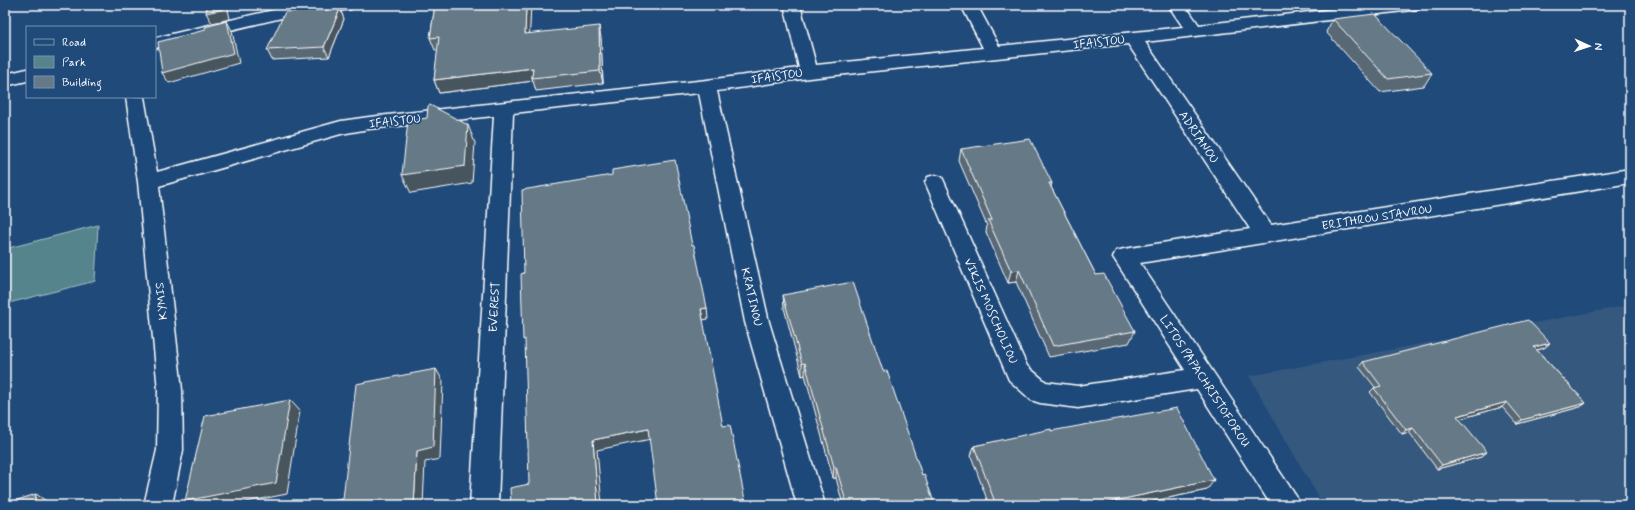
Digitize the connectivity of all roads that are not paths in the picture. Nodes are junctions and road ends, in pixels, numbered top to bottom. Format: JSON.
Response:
{"nodes":[{"id":1,"x":345,"y":5,"type":"edge"},
{"id":2,"x":792,"y":5,"type":"edge"},
{"id":3,"x":969,"y":5,"type":"edge"},
{"id":4,"x":1176,"y":5,"type":"edge"},
{"id":5,"x":1412,"y":5,"type":"edge"},
{"id":6,"x":294,"y":8,"type":"edge"},
{"id":7,"x":1195,"y":31,"type":"junction"},
{"id":8,"x":1133,"y":38,"type":"junction"},
{"id":9,"x":156,"y":43,"type":"edge"},
{"id":10,"x":994,"y":53,"type":"junction"},
{"id":11,"x":809,"y":72,"type":"junction"},
{"id":12,"x":26,"y":75,"type":"edge"},
{"id":13,"x":5,"y":80,"type":"edge"},
{"id":14,"x":707,"y":86,"type":"junction"},
{"id":15,"x":135,"y":98,"type":"edge"},
{"id":16,"x":504,"y":109,"type":"junction"},
{"id":17,"x":1630,"y":176,"type":"edge"},
{"id":18,"x":148,"y":182,"type":"junction"},
{"id":19,"x":935,"y":182,"type":"dead end"},
{"id":20,"x":1266,"y":235,"type":"junction"},
{"id":21,"x":1124,"y":257,"type":"joint"},
{"id":22,"x":1203,"y":378,"type":"junction"},
{"id":23,"x":158,"y":505,"type":"edge"},
{"id":24,"x":484,"y":505,"type":"edge"},
{"id":25,"x":811,"y":505,"type":"edge"},
{"id":26,"x":1286,"y":505,"type":"edge"}],
"edges":[{"from":1,"to":6,"type":"street"},
{"from":2,"to":11,"type":"street"},
{"from":3,"to":10,"type":"street"},
{"from":4,"to":7,"type":"street"},
{"from":5,"to":7,"type":"street","name":"IFAISTOU"},
{"from":6,"to":9,"type":"street"},
{"from":7,"to":8,"type":"street","name":"IFAISTOU"},
{"from":8,"to":10,"type":"street","name":"IFAISTOU"},
{"from":8,"to":20,"type":"street","name":"ADRIANOU"},
{"from":10,"to":11,"type":"street","name":"IFAISTOU"},
{"from":11,"to":14,"type":"street","name":"IFAISTOU"},
{"from":12,"to":13,"type":"street"},
{"from":14,"to":16,"type":"street","name":"IFAISTOU"},
{"from":14,"to":25,"type":"street","name":"KRATINOU"},
{"from":15,"to":18,"type":"street","name":"KYMIS"},
{"from":16,"to":18,"type":"street","name":"IFAISTOU"},
{"from":16,"to":24,"type":"street","name":"EVEREST"},
{"from":17,"to":20,"type":"street","name":"ERITHROU STAVROU"},
{"from":18,"to":23,"type":"street","name":"KYMIS"},
{"from":19,"to":22,"type":"street","name":"VIKIS MOSCHOLIOU"},
{"from":20,"to":21,"type":"street","name":"ERITHROU STAVROU"},
{"from":21,"to":22,"type":"street","name":"LITOS PAPACHRISTOFOROU"},
{"from":22,"to":26,"type":"street","name":"LITOS PAPACHRISTOFOROU"}]}
